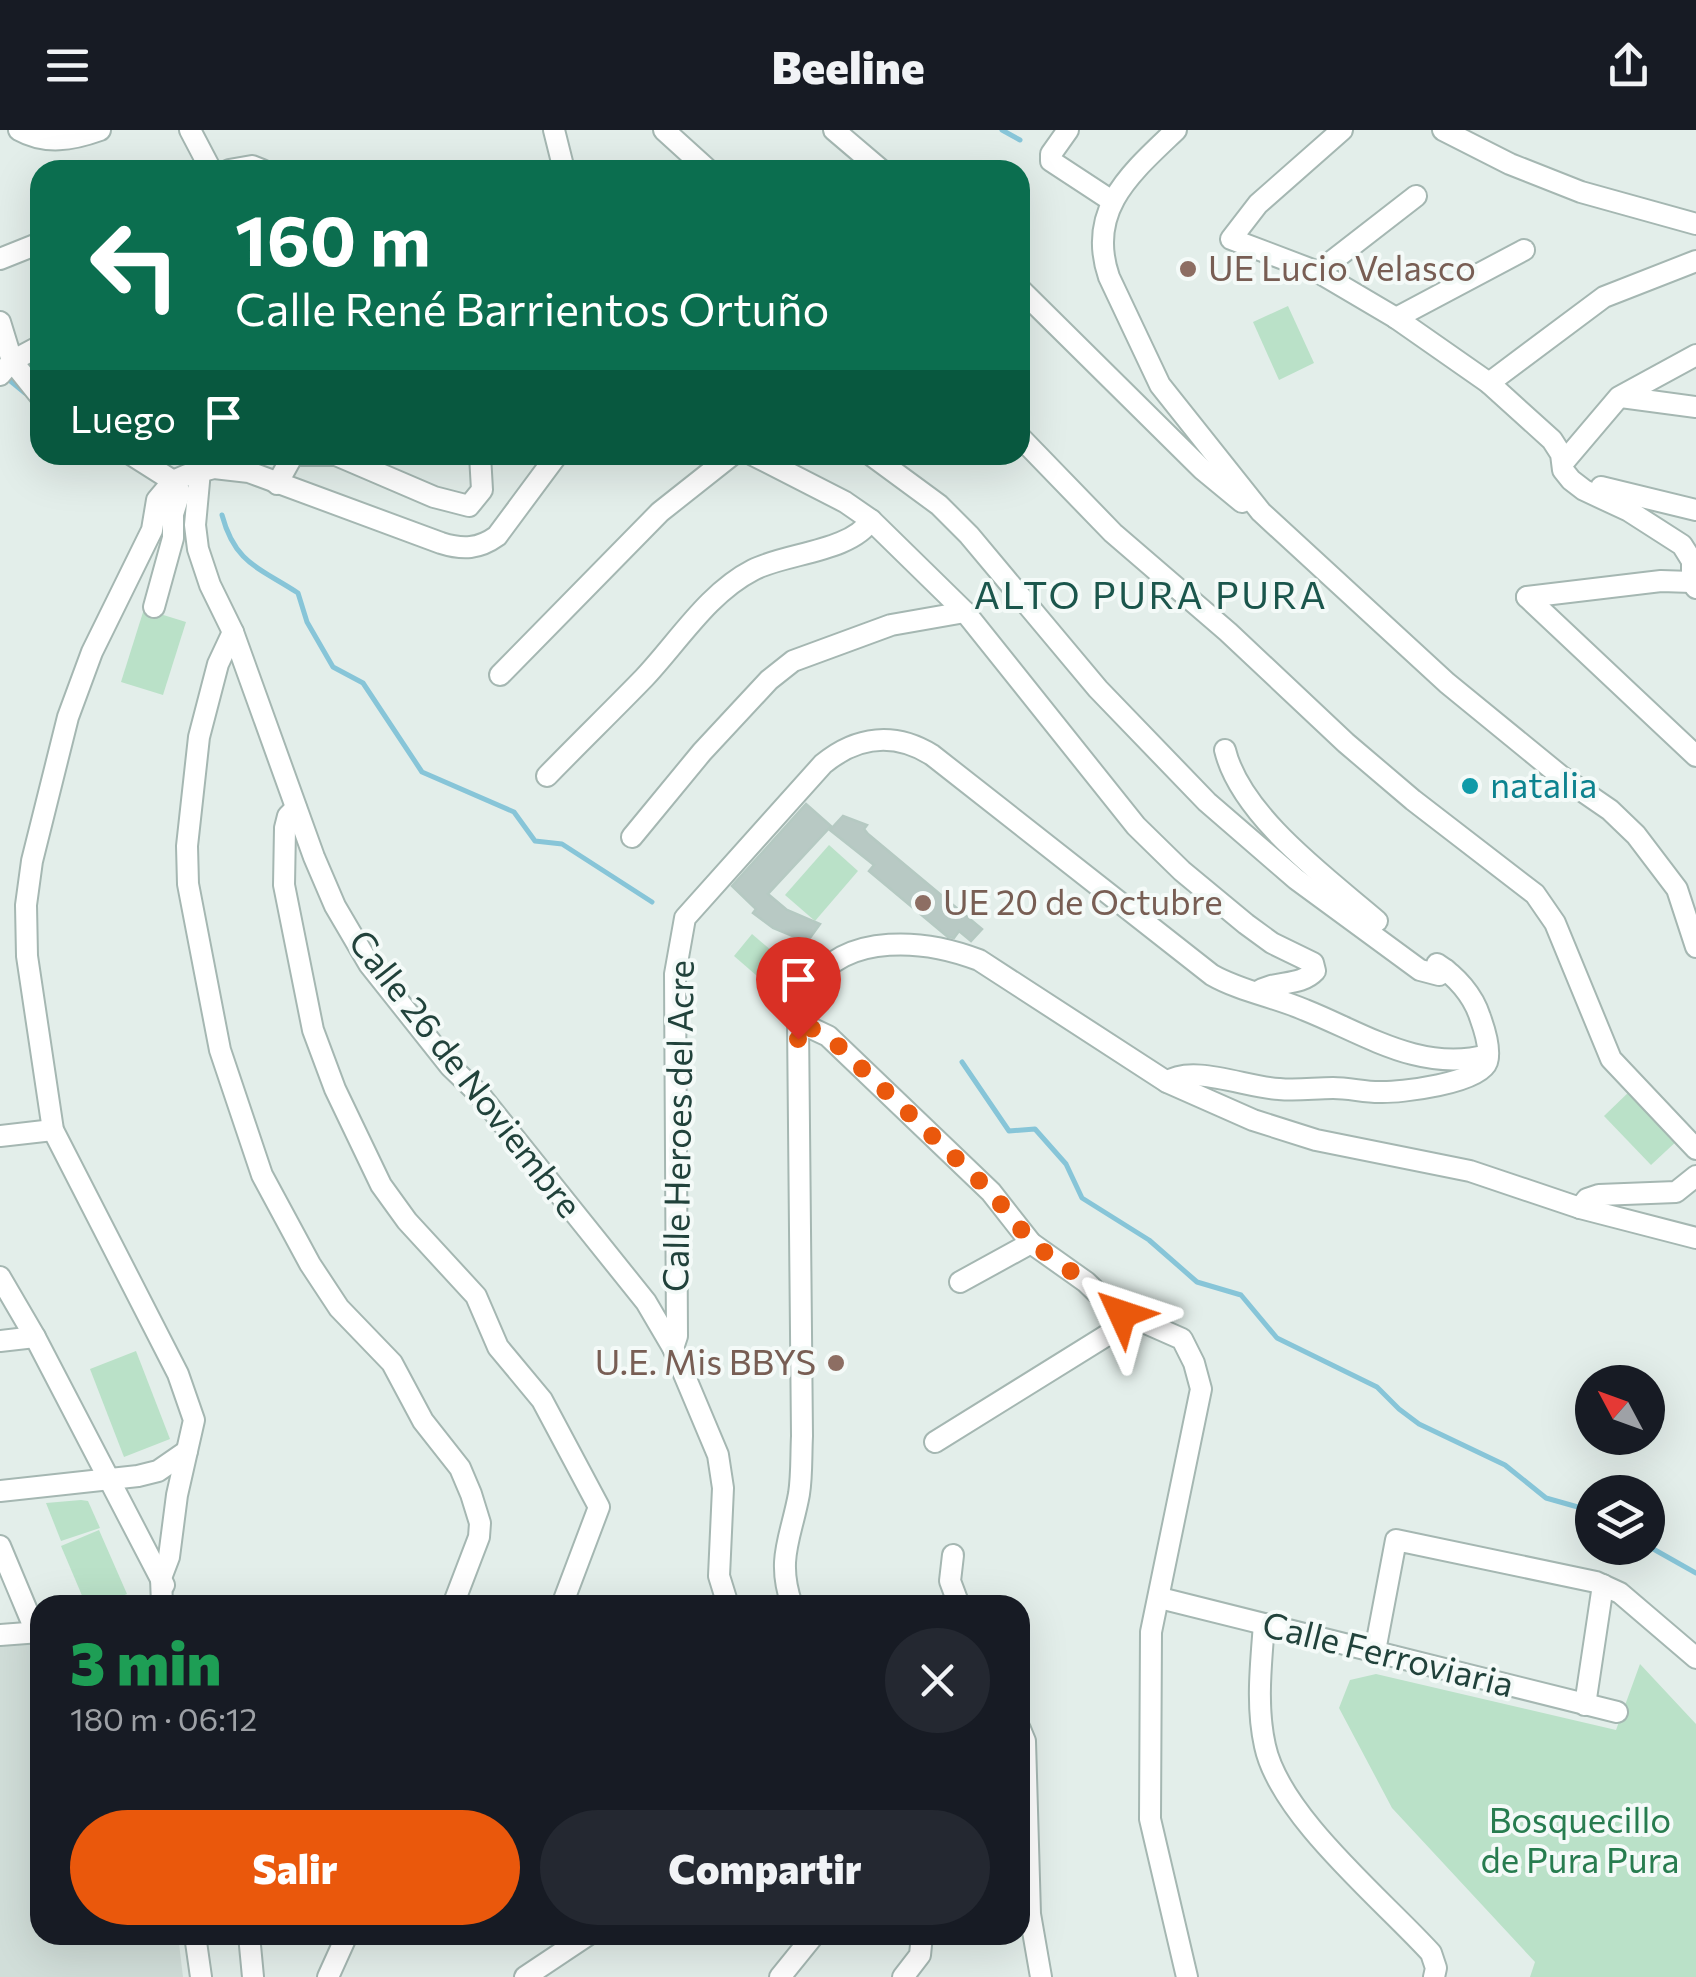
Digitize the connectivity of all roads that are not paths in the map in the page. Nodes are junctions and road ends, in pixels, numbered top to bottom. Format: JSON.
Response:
{"nodes":[{"id":1,"x":20,"y":130,"type":"edge"},
{"id":2,"x":100,"y":130,"type":"edge"},
{"id":3,"x":190,"y":130,"type":"edge"},
{"id":4,"x":554,"y":130,"type":"edge"},
{"id":5,"x":664,"y":130,"type":"edge"},
{"id":6,"x":834,"y":130,"type":"edge"},
{"id":7,"x":1068,"y":130,"type":"edge"},
{"id":8,"x":1176,"y":130,"type":"edge"},
{"id":9,"x":1342,"y":130,"type":"edge"},
{"id":10,"x":1444,"y":130,"type":"edge"},
{"id":11,"x":686,"y":140,"type":"edge"},
{"id":12,"x":206,"y":160,"type":"edge"},
{"id":13,"x":562,"y":160,"type":"edge"},
{"id":14,"x":869,"y":160,"type":"edge"},
{"id":15,"x":1416,"y":196,"type":"dead end"},
{"id":16,"x":1112,"y":201,"type":"junction"},
{"id":17,"x":1696,"y":208,"type":"edge"},
{"id":18,"x":1651,"y":211,"type":"junction"},
{"id":19,"x":1696,"y":224,"type":"edge"},
{"id":20,"x":30,"y":247,"type":"edge"},
{"id":21,"x":1524,"y":250,"type":"dead end"},
{"id":22,"x":0,"y":259,"type":"edge"},
{"id":23,"x":1696,"y":261,"type":"edge"},
{"id":24,"x":1318,"y":272,"type":"junction"},
{"id":25,"x":1030,"y":299,"type":"edge"},
{"id":26,"x":1396,"y":318,"type":"junction"},
{"id":27,"x":0,"y":322,"type":"edge"},
{"id":28,"x":30,"y":352,"type":"edge"},
{"id":29,"x":1696,"y":355,"type":"edge"},
{"id":30,"x":6,"y":368,"type":"edge"},
{"id":31,"x":1490,"y":383,"type":"junction"},
{"id":32,"x":30,"y":388,"type":"edge"},
{"id":33,"x":1619,"y":397,"type":"junction"},
{"id":34,"x":1696,"y":407,"type":"edge"},
{"id":35,"x":1030,"y":447,"type":"edge"},
{"id":36,"x":148,"y":465,"type":"edge"},
{"id":37,"x":287,"y":465,"type":"edge"},
{"id":38,"x":359,"y":465,"type":"edge"},
{"id":39,"x":481,"y":465,"type":"edge"},
{"id":40,"x":550,"y":465,"type":"edge"},
{"id":41,"x":719,"y":465,"type":"edge"},
{"id":42,"x":773,"y":465,"type":"edge"},
{"id":43,"x":885,"y":465,"type":"edge"},
{"id":44,"x":1563,"y":467,"type":"junction"},
{"id":45,"x":200,"y":471,"type":"junction"},
{"id":46,"x":174,"y":481,"type":"junction"},
{"id":47,"x":277,"y":484,"type":"junction"},
{"id":48,"x":1696,"y":510,"type":"edge"},
{"id":49,"x":1261,"y":512,"type":"junction"},
{"id":50,"x":871,"y":520,"type":"junction"},
{"id":51,"x":1694,"y":585,"type":"edge"},
{"id":52,"x":154,"y":607,"type":"dead end"},
{"id":53,"x":965,"y":612,"type":"junction"},
{"id":54,"x":233,"y":632,"type":"junction"},
{"id":55,"x":500,"y":675,"type":"dead end"},
{"id":56,"x":1226,"y":750,"type":"dead end"},
{"id":57,"x":1696,"y":756,"type":"edge"},
{"id":58,"x":546,"y":776,"type":"dead end"},
{"id":59,"x":296,"y":808,"type":"junction"},
{"id":60,"x":632,"y":837,"type":"dead end"},
{"id":61,"x":1696,"y":947,"type":"edge"},
{"id":62,"x":1446,"y":970,"type":"junction"},
{"id":63,"x":1257,"y":992,"type":"junction"},
{"id":64,"x":798,"y":1022,"type":"junction"},
{"id":65,"x":1488,"y":1055,"type":"junction"},
{"id":66,"x":1166,"y":1082,"type":"junction"},
{"id":67,"x":53,"y":1130,"type":"junction"},
{"id":68,"x":0,"y":1136,"type":"edge"},
{"id":69,"x":1696,"y":1150,"type":"edge"},
{"id":70,"x":1696,"y":1176,"type":"edge"},
{"id":71,"x":1580,"y":1208,"type":"junction"},
{"id":72,"x":1696,"y":1238,"type":"edge"},
{"id":73,"x":1032,"y":1243,"type":"junction"},
{"id":74,"x":0,"y":1278,"type":"edge"},
{"id":75,"x":960,"y":1282,"type":"dead end"},
{"id":76,"x":1133,"y":1319,"type":"junction"},
{"id":77,"x":36,"y":1337,"type":"junction"},
{"id":78,"x":0,"y":1342,"type":"edge"},
{"id":79,"x":674,"y":1348,"type":"junction"},
{"id":80,"x":935,"y":1442,"type":"dead end"},
{"id":81,"x":187,"y":1451,"type":"junction"},
{"id":82,"x":108,"y":1480,"type":"junction"},
{"id":83,"x":0,"y":1491,"type":"edge"},
{"id":84,"x":0,"y":1546,"type":"edge"},
{"id":85,"x":953,"y":1554,"type":"dead end"},
{"id":86,"x":161,"y":1578,"type":"junction"},
{"id":87,"x":1604,"y":1585,"type":"junction"},
{"id":88,"x":162,"y":1595,"type":"edge"},
{"id":89,"x":169,"y":1595,"type":"edge"},
{"id":90,"x":456,"y":1595,"type":"edge"},
{"id":91,"x":566,"y":1595,"type":"edge"},
{"id":92,"x":725,"y":1595,"type":"edge"},
{"id":93,"x":788,"y":1595,"type":"edge"},
{"id":94,"x":955,"y":1595,"type":"edge"},
{"id":95,"x":1160,"y":1598,"type":"junction"},
{"id":96,"x":30,"y":1614,"type":"edge"},
{"id":97,"x":1264,"y":1624,"type":"junction"},
{"id":98,"x":30,"y":1633,"type":"edge"},
{"id":99,"x":0,"y":1635,"type":"edge"},
{"id":100,"x":1374,"y":1652,"type":"junction"},
{"id":101,"x":1696,"y":1658,"type":"edge"},
{"id":102,"x":1585,"y":1705,"type":"junction"},
{"id":103,"x":1617,"y":1712,"type":"dead end"},
{"id":104,"x":1030,"y":1914,"type":"edge"},
{"id":105,"x":196,"y":1945,"type":"edge"},
{"id":106,"x":249,"y":1945,"type":"edge"},
{"id":107,"x":343,"y":1945,"type":"edge"},
{"id":108,"x":573,"y":1945,"type":"edge"},
{"id":109,"x":806,"y":1945,"type":"edge"},
{"id":110,"x":921,"y":1945,"type":"edge"},
{"id":111,"x":201,"y":1977,"type":"edge"},
{"id":112,"x":253,"y":1977,"type":"edge"},
{"id":113,"x":328,"y":1977,"type":"edge"},
{"id":114,"x":525,"y":1977,"type":"edge"},
{"id":115,"x":780,"y":1977,"type":"edge"},
{"id":116,"x":903,"y":1977,"type":"edge"},
{"id":117,"x":1041,"y":1977,"type":"edge"},
{"id":118,"x":1187,"y":1977,"type":"edge"},
{"id":119,"x":1434,"y":1977,"type":"edge"}],
"edges":[{"from":1,"to":2,"type":"street"},
{"from":3,"to":12,"type":"street"},
{"from":4,"to":13,"type":"street"},
{"from":5,"to":11,"type":"street"},
{"from":6,"to":14,"type":"street"},
{"from":7,"to":16,"type":"street"},
{"from":8,"to":16,"type":"street"},
{"from":9,"to":24,"type":"street"},
{"from":10,"to":18,"type":"street"},
{"from":15,"to":24,"type":"street"},
{"from":16,"to":49,"type":"street"},
{"from":17,"to":18,"type":"street"},
{"from":18,"to":19,"type":"street"},
{"from":20,"to":22,"type":"street"},
{"from":21,"to":26,"type":"street"},
{"from":23,"to":31,"type":"street"},
{"from":24,"to":26,"type":"street"},
{"from":25,"to":49,"type":"street"},
{"from":26,"to":31,"type":"street"},
{"from":27,"to":30,"type":"street"},
{"from":28,"to":30,"type":"street"},
{"from":29,"to":33,"type":"street"},
{"from":30,"to":32,"type":"street"},
{"from":31,"to":44,"type":"street"},
{"from":33,"to":34,"type":"street"},
{"from":33,"to":44,"type":"street"},
{"from":35,"to":69,"type":"street"},
{"from":36,"to":46,"type":"street"},
{"from":37,"to":47,"type":"street"},
{"from":38,"to":39,"type":"street"},
{"from":40,"to":47,"type":"street"},
{"from":41,"to":55,"type":"street"},
{"from":42,"to":50,"type":"street"},
{"from":43,"to":62,"type":"street"},
{"from":44,"to":48,"type":"street"},
{"from":44,"to":51,"type":"street"},
{"from":45,"to":46,"type":"street"},
{"from":45,"to":47,"type":"street"},
{"from":45,"to":54,"type":"street","name":"Calle 26 de Noviembre"},
{"from":46,"to":52,"type":"street"},
{"from":46,"to":67,"type":"street"},
{"from":49,"to":61,"type":"street"},
{"from":50,"to":53,"type":"street"},
{"from":50,"to":58,"type":"street"},
{"from":51,"to":57,"type":"street"},
{"from":53,"to":60,"type":"street"},
{"from":53,"to":63,"type":"street"},
{"from":54,"to":59,"type":"street","name":"Calle 26 de Noviembre"},
{"from":54,"to":90,"type":"street"},
{"from":56,"to":62,"type":"street"},
{"from":59,"to":79,"type":"street","name":"Calle 26 de Noviembre"},
{"from":59,"to":91,"type":"street"},
{"from":62,"to":65,"type":"street"},
{"from":63,"to":65,"type":"street","name":"Calle Heroes del Acre"},
{"from":63,"to":79,"type":"street","name":"Calle Heroes del Acre"},
{"from":64,"to":66,"type":"street"},
{"from":64,"to":73,"type":"street"},
{"from":64,"to":93,"type":"street"},
{"from":65,"to":66,"type":"street"},
{"from":66,"to":71,"type":"street"},
{"from":67,"to":68,"type":"street"},
{"from":67,"to":81,"type":"street"},
{"from":70,"to":71,"type":"street"},
{"from":71,"to":72,"type":"street"},
{"from":73,"to":75,"type":"street"},
{"from":73,"to":76,"type":"street"},
{"from":74,"to":77,"type":"street"},
{"from":76,"to":80,"type":"street"},
{"from":76,"to":95,"type":"street"},
{"from":77,"to":78,"type":"street"},
{"from":77,"to":82,"type":"street"},
{"from":79,"to":92,"type":"street","name":"Calle 26 de Noviembre"},
{"from":81,"to":82,"type":"street"},
{"from":81,"to":86,"type":"street"},
{"from":82,"to":83,"type":"street"},
{"from":82,"to":86,"type":"street"},
{"from":84,"to":96,"type":"street"},
{"from":85,"to":94,"type":"street"},
{"from":86,"to":88,"type":"street"},
{"from":86,"to":89,"type":"street"},
{"from":87,"to":100,"type":"street"},
{"from":87,"to":101,"type":"street"},
{"from":87,"to":102,"type":"street"},
{"from":95,"to":97,"type":"street","name":"Calle Ferroviaria"},
{"from":95,"to":118,"type":"street"},
{"from":97,"to":100,"type":"street","name":"Calle Ferroviaria"},
{"from":97,"to":119,"type":"street"},
{"from":98,"to":99,"type":"street"},
{"from":100,"to":102,"type":"street","name":"Calle Ferroviaria"},
{"from":102,"to":103,"type":"street","name":"Calle Ferroviaria"},
{"from":104,"to":117,"type":"street"},
{"from":105,"to":111,"type":"street"},
{"from":106,"to":112,"type":"street"},
{"from":107,"to":113,"type":"street"},
{"from":108,"to":114,"type":"street"},
{"from":109,"to":115,"type":"street"},
{"from":110,"to":116,"type":"street"}]}
